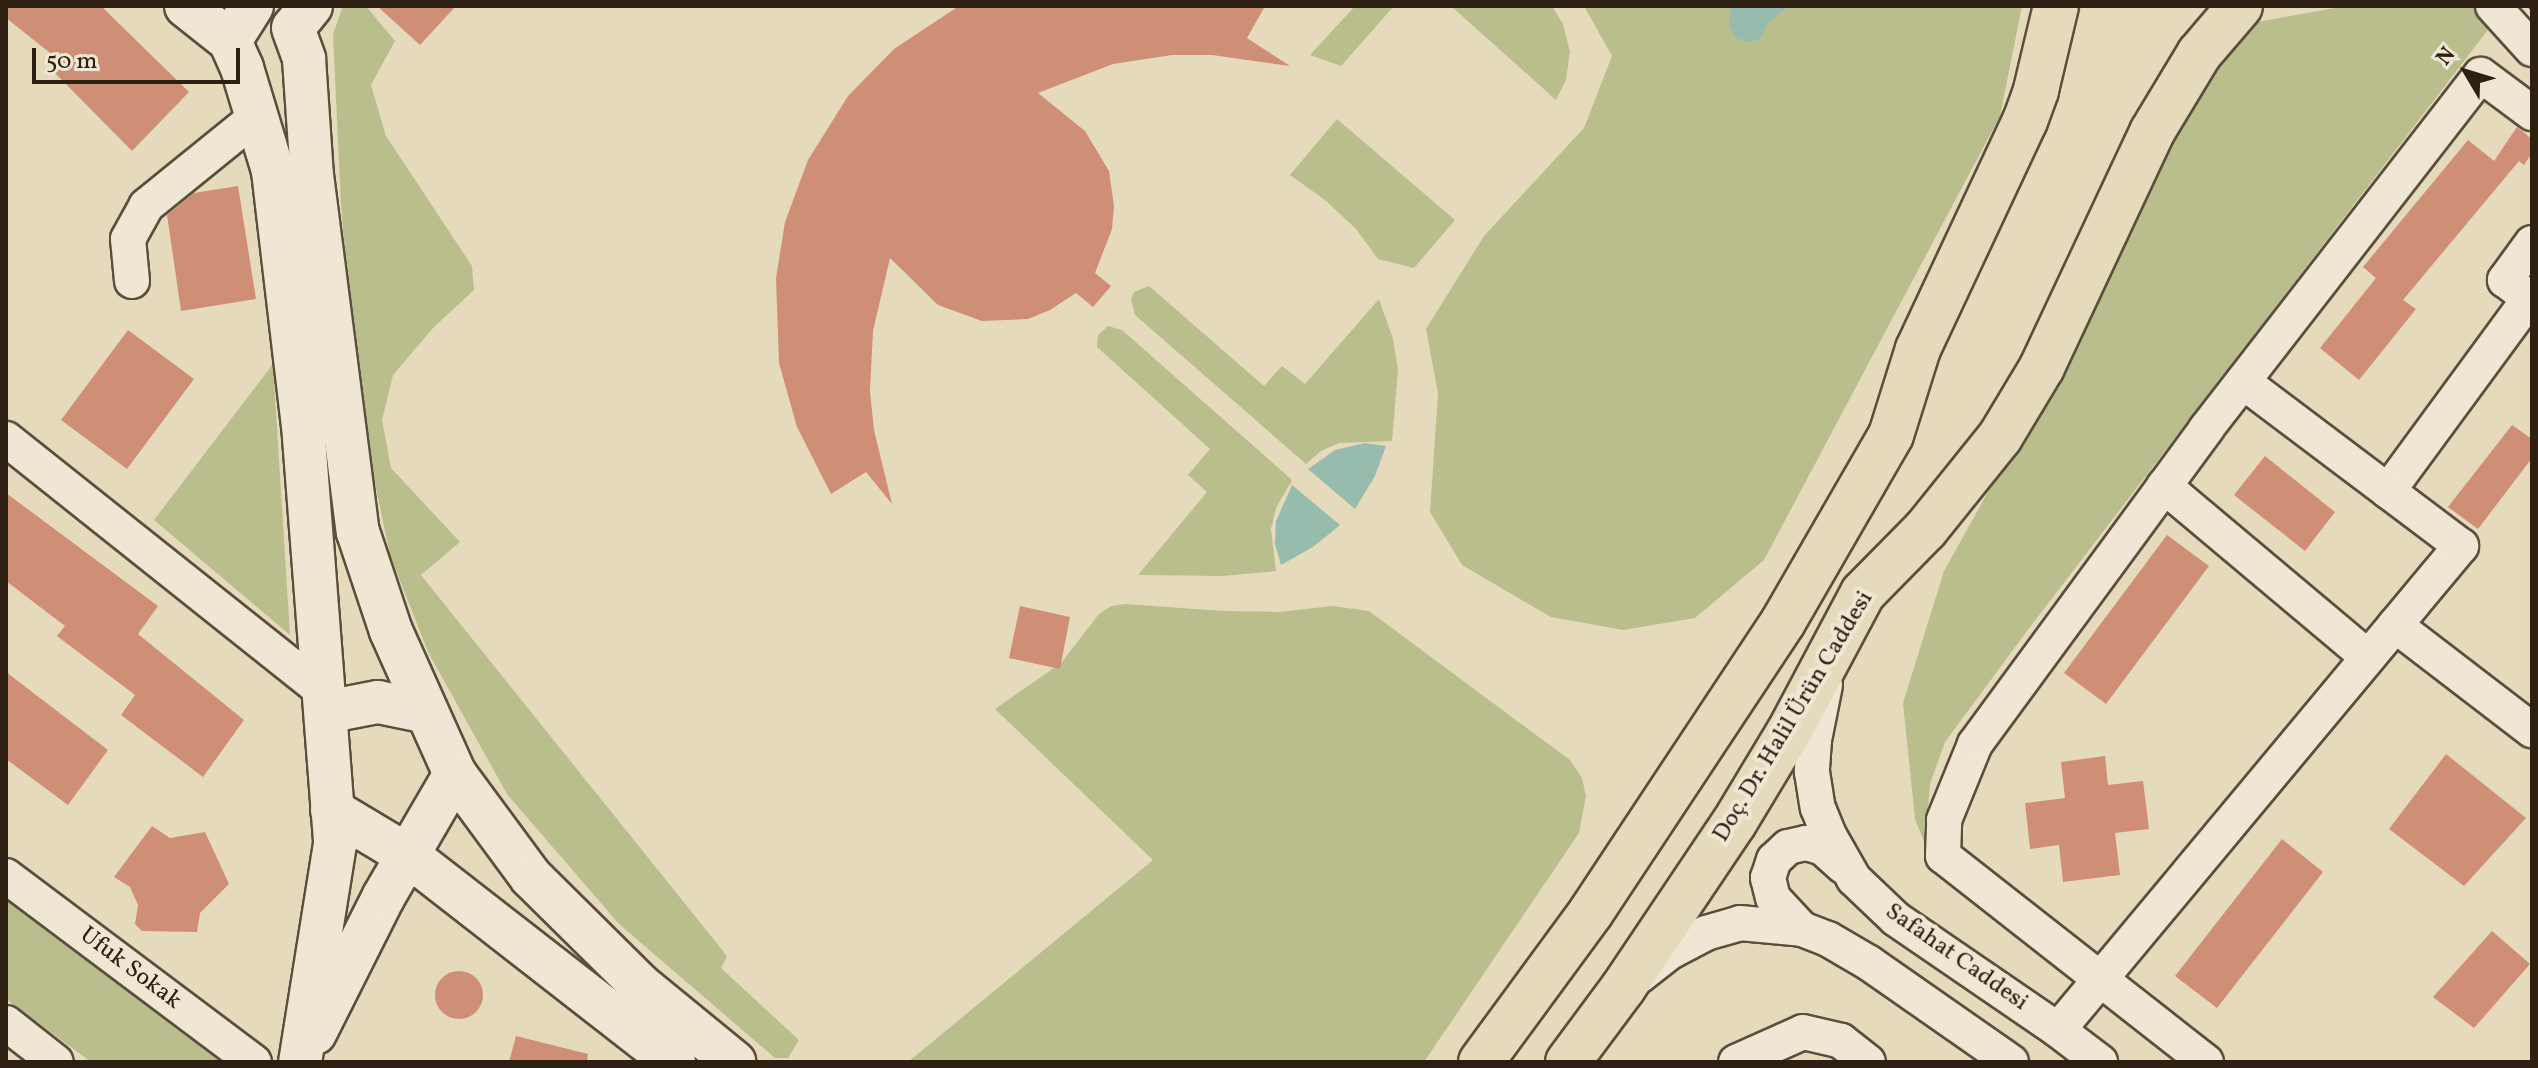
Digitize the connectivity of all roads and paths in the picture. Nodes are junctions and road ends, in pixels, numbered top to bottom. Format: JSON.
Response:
{"nodes":[{"id":1,"x":186,"y":6,"type":"edge"},
{"id":2,"x":254,"y":6,"type":"edge"},
{"id":3,"x":2056,"y":6,"type":"edge"},
{"id":4,"x":2240,"y":6,"type":"edge"},
{"id":5,"x":2493,"y":6,"type":"edge"},
{"id":6,"x":302,"y":17,"type":"edge"},
{"id":7,"x":2532,"y":49,"type":"edge"},
{"id":8,"x":236,"y":54,"type":"junction"},
{"id":9,"x":2532,"y":112,"type":"edge"},
{"id":10,"x":257,"y":116,"type":"junction"},
{"id":11,"x":2532,"y":243,"type":"edge"},
{"id":12,"x":132,"y":281,"type":"dead end"},
{"id":13,"x":2531,"y":299,"type":"edge"},
{"id":14,"x":2243,"y":382,"type":"junction"},
{"id":15,"x":6,"y":439,"type":"edge"},
{"id":16,"x":2164,"y":486,"type":"junction"},
{"id":17,"x":2388,"y":491,"type":"junction"},
{"id":18,"x":2395,"y":625,"type":"junction"},
{"id":19,"x":1833,"y":650,"type":"junction"},
{"id":20,"x":2368,"y":657,"type":"junction"},
{"id":21,"x":325,"y":702,"type":"junction"},
{"id":22,"x":427,"y":712,"type":"junction"},
{"id":23,"x":2532,"y":730,"type":"edge"},
{"id":24,"x":455,"y":774,"type":"junction"},
{"id":25,"x":332,"y":810,"type":"junction"},
{"id":26,"x":409,"y":856,"type":"junction"},
{"id":27,"x":6,"y":876,"type":"edge"},
{"id":28,"x":1854,"y":879,"type":"junction"},
{"id":29,"x":1802,"y":929,"type":"junction"},
{"id":30,"x":2099,"y":978,"type":"junction"},
{"id":31,"x":1623,"y":988,"type":"junction"},
{"id":32,"x":6,"y":1023,"type":"edge"},
{"id":33,"x":2058,"y":1030,"type":"junction"},
{"id":34,"x":300,"y":1061,"type":"edge"},
{"id":35,"x":56,"y":1062,"type":"edge"},
{"id":36,"x":254,"y":1062,"type":"edge"},
{"id":37,"x":674,"y":1062,"type":"edge"},
{"id":38,"x":734,"y":1062,"type":"edge"},
{"id":39,"x":1481,"y":1062,"type":"edge"},
{"id":40,"x":1568,"y":1062,"type":"edge"},
{"id":41,"x":1736,"y":1062,"type":"edge"},
{"id":42,"x":1868,"y":1062,"type":"edge"},
{"id":43,"x":2011,"y":1062,"type":"edge"},
{"id":44,"x":2100,"y":1062,"type":"edge"},
{"id":45,"x":2206,"y":1062,"type":"edge"}],
"edges":[{"from":1,"to":8,"type":"street"},
{"from":2,"to":6,"type":"street"},
{"from":2,"to":8,"type":"street"},
{"from":3,"to":39,"type":"main road"},
{"from":4,"to":19,"type":"main road","name":"Doç. Dr. Halil Ürün Caddesi"},
{"from":5,"to":7,"type":"street"},
{"from":6,"to":8,"type":"street"},
{"from":6,"to":22,"type":"street"},
{"from":8,"to":10,"type":"street"},
{"from":9,"to":14,"type":"street"},
{"from":10,"to":12,"type":"street"},
{"from":10,"to":21,"type":"street"},
{"from":11,"to":13,"type":"street"},
{"from":13,"to":17,"type":"street"},
{"from":14,"to":16,"type":"street"},
{"from":14,"to":17,"type":"street"},
{"from":15,"to":21,"type":"street"},
{"from":16,"to":20,"type":"street"},
{"from":16,"to":30,"type":"street"},
{"from":17,"to":18,"type":"street"},
{"from":18,"to":20,"type":"street"},
{"from":18,"to":23,"type":"street"},
{"from":19,"to":28,"type":"street","name":"Safahat Caddesi"},
{"from":19,"to":31,"type":"main road","name":"Doç. Dr. Halil Ürün Caddesi"},
{"from":20,"to":30,"type":"street"},
{"from":21,"to":22,"type":"street"},
{"from":21,"to":25,"type":"street"},
{"from":22,"to":24,"type":"street"},
{"from":24,"to":26,"type":"street"},
{"from":24,"to":38,"type":"street"},
{"from":25,"to":26,"type":"street"},
{"from":25,"to":34,"type":"street"},
{"from":26,"to":34,"type":"street"},
{"from":26,"to":37,"type":"street"},
{"from":27,"to":36,"type":"street","name":"Ufuk Sokak"},
{"from":28,"to":29,"type":"street"},
{"from":28,"to":33,"type":"street","name":"Safahat Caddesi"},
{"from":29,"to":31,"type":"street"},
{"from":29,"to":43,"type":"street"},
{"from":30,"to":33,"type":"street"},
{"from":30,"to":45,"type":"street"},
{"from":31,"to":40,"type":"main road","name":"Doç. Dr. Halil Ürün Caddesi"},
{"from":32,"to":35,"type":"street"},
{"from":33,"to":44,"type":"street","name":"Safahat Caddesi"},
{"from":41,"to":42,"type":"street"}]}
